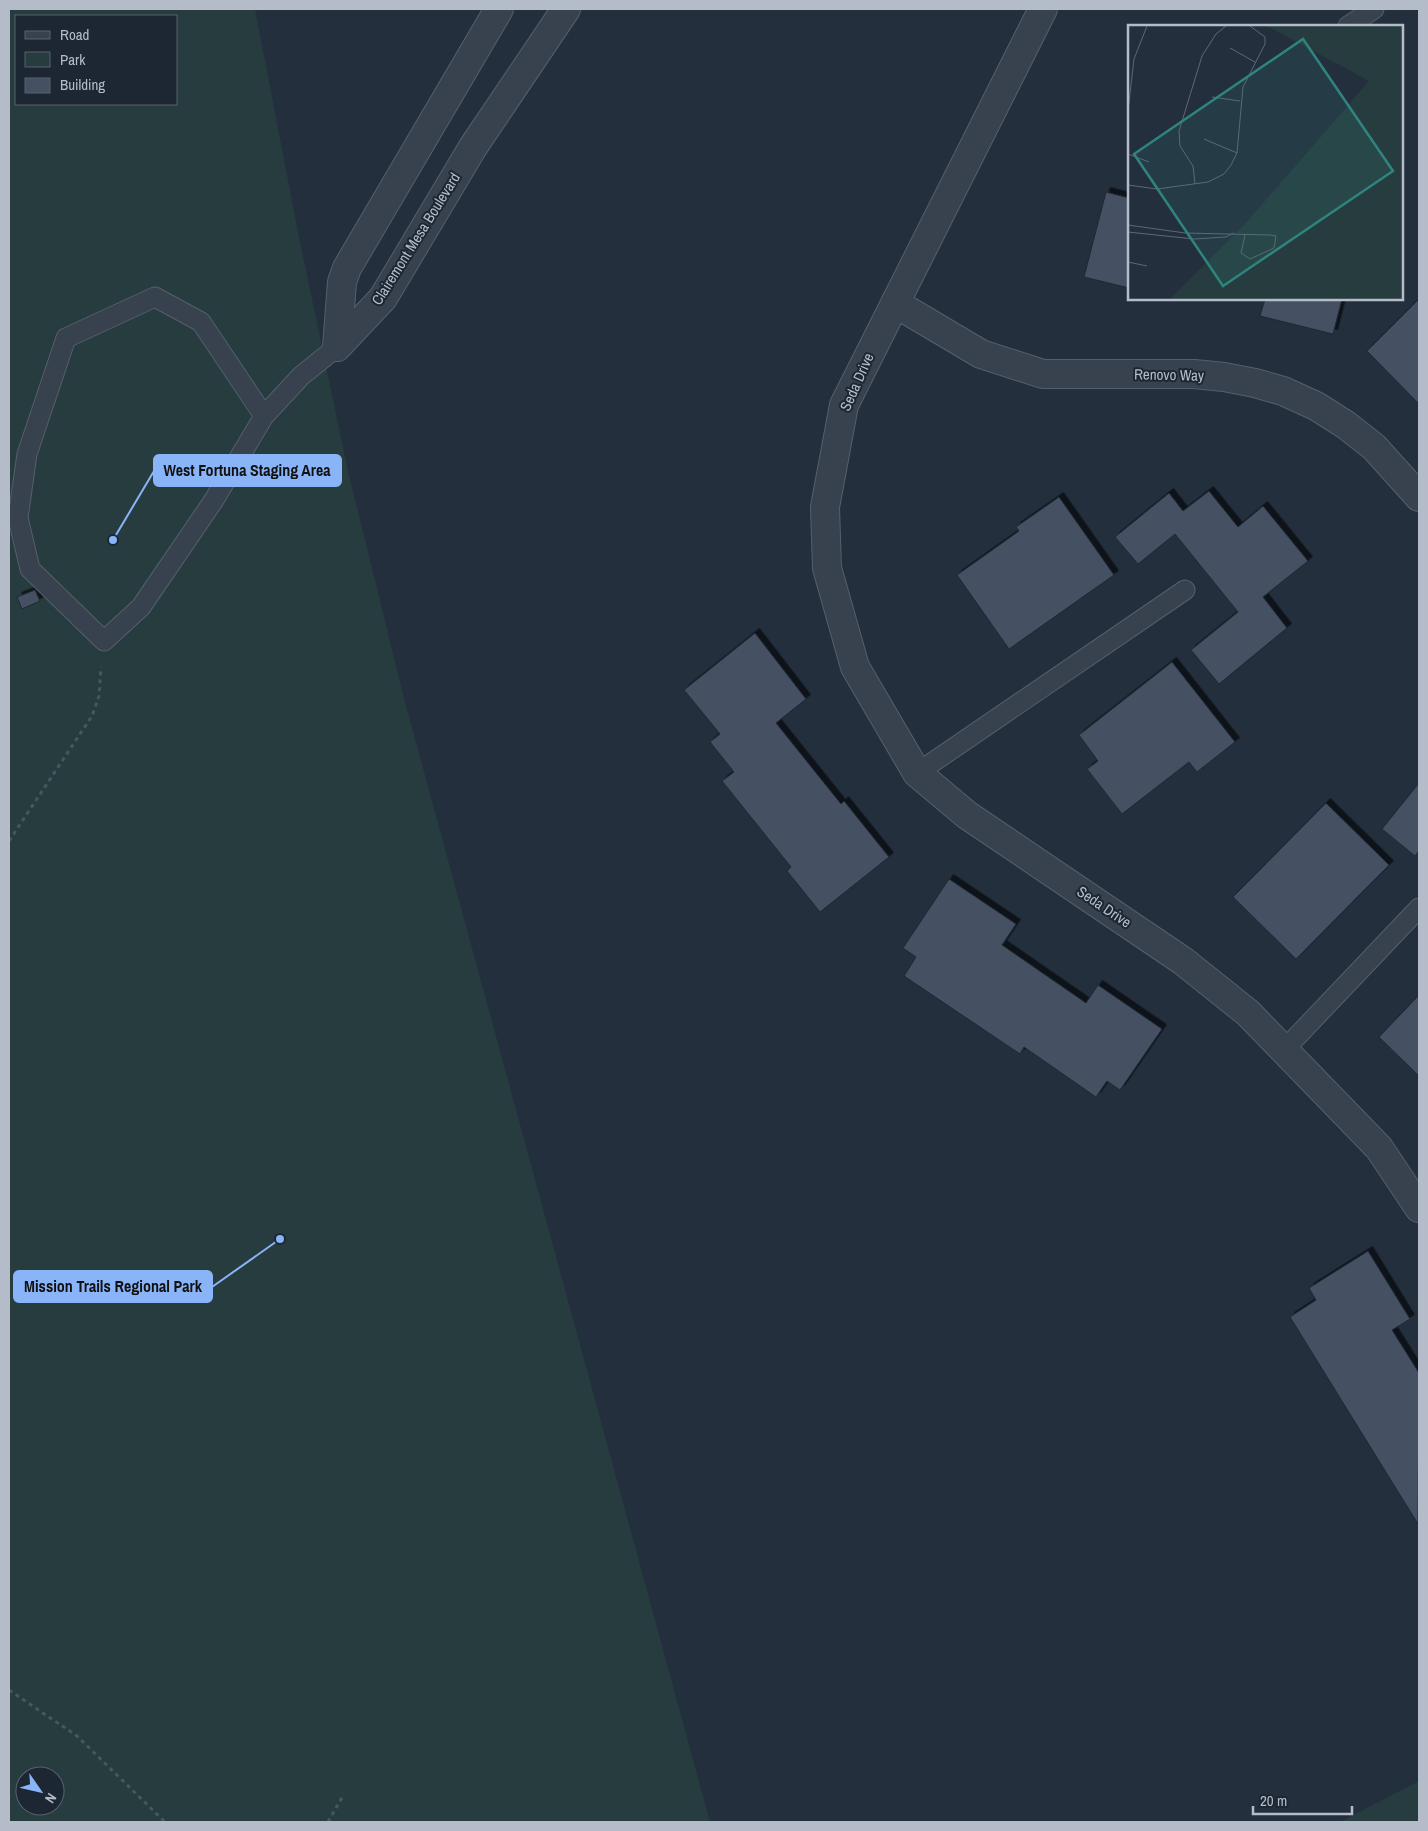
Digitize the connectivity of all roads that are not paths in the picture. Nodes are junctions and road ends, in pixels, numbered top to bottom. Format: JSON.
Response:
{"nodes":[{"id":1,"x":499,"y":9,"type":"edge"},
{"id":2,"x":566,"y":9,"type":"edge"},
{"id":3,"x":1043,"y":9,"type":"edge"},
{"id":4,"x":1374,"y":9,"type":"edge"},
{"id":5,"x":1350,"y":25,"type":"edge"},
{"id":6,"x":895,"y":303,"type":"junction"},
{"id":7,"x":337,"y":347,"type":"junction"},
{"id":8,"x":264,"y":416,"type":"junction"},
{"id":9,"x":1419,"y":497,"type":"edge"},
{"id":10,"x":1185,"y":590,"type":"dead end"},
{"id":11,"x":917,"y":773,"type":"junction"},
{"id":12,"x":1419,"y":908,"type":"edge"},
{"id":13,"x":1284,"y":1050,"type":"junction"},
{"id":14,"x":1419,"y":1208,"type":"edge"}],
"edges":[{"from":1,"to":7,"type":"street"},
{"from":2,"to":7,"type":"street","name":"Clairemont Mesa Boulevard"},
{"from":3,"to":6,"type":"street","name":"Seda Drive"},
{"from":4,"to":5,"type":"lane"},
{"from":6,"to":9,"type":"street","name":"Renovo Way"},
{"from":6,"to":11,"type":"street","name":"Seda Drive"},
{"from":7,"to":8,"type":"lane"},
{"from":8,"to":8,"type":"lane"},
{"from":10,"to":11,"type":"lane"},
{"from":11,"to":13,"type":"street","name":"Seda Drive"},
{"from":12,"to":13,"type":"lane"},
{"from":13,"to":14,"type":"street","name":"Seda Drive"}]}
